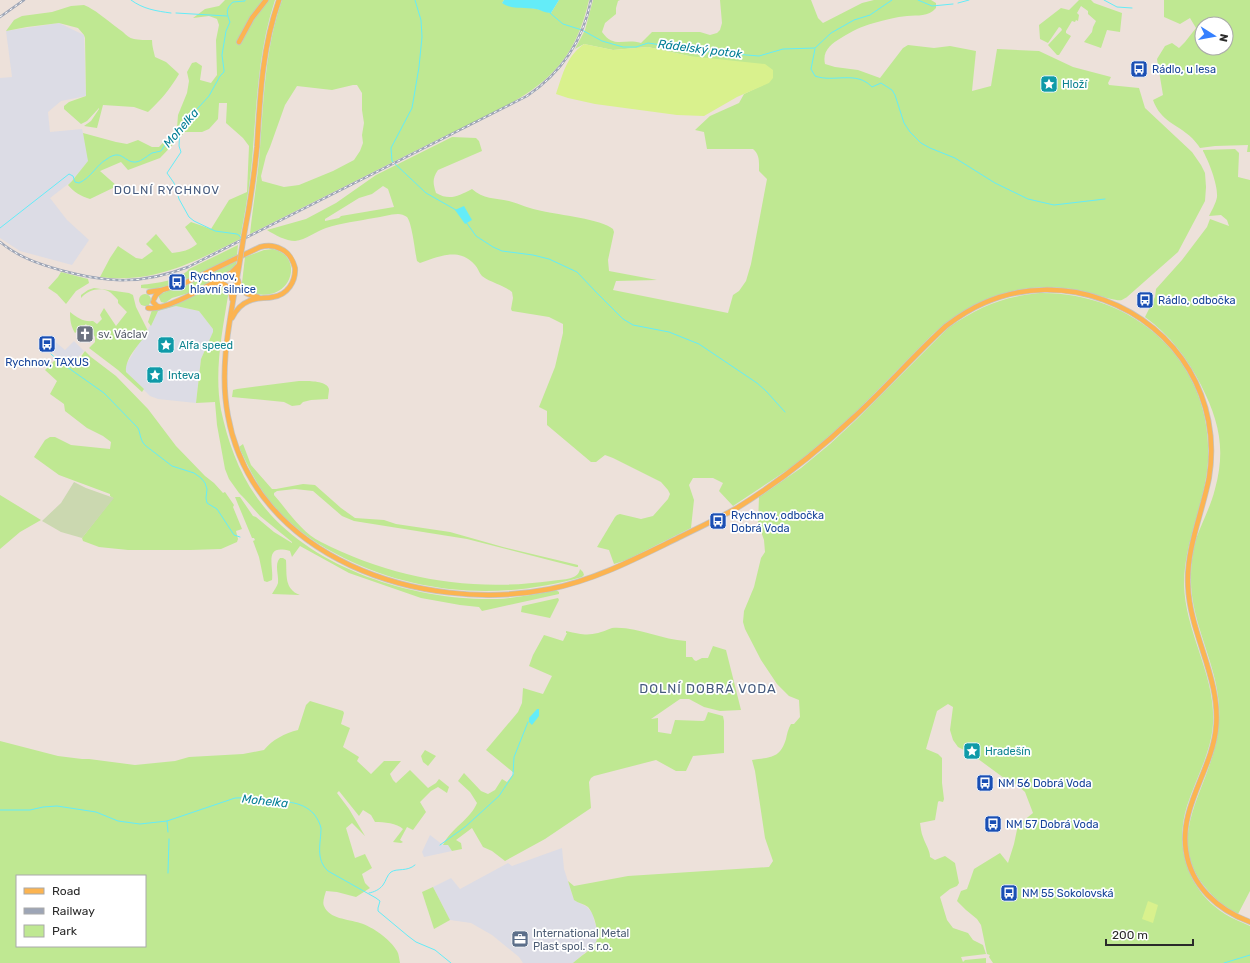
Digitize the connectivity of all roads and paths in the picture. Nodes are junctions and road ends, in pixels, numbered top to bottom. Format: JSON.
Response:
{"nodes":[{"id":1,"x":266,"y":0,"type":"edge"},
{"id":2,"x":279,"y":0,"type":"edge"},
{"id":3,"x":239,"y":42,"type":"dead end"},
{"id":4,"x":240,"y":260,"type":"junction"},
{"id":5,"x":238,"y":276,"type":"junction"},
{"id":6,"x":210,"y":284,"type":"junction"},
{"id":7,"x":162,"y":290,"type":"junction"},
{"id":8,"x":148,"y":292,"type":"dead end"},
{"id":9,"x":263,"y":298,"type":"junction"},
{"id":10,"x":160,"y":307,"type":"junction"},
{"id":11,"x":232,"y":307,"type":"junction"},
{"id":12,"x":148,"y":308,"type":"dead end"},
{"id":13,"x":230,"y":323,"type":"junction"},
{"id":14,"x":1250,"y":922,"type":"edge"}],
"edges":[{"from":1,"to":3,"type":"main road"},
{"from":2,"to":4,"type":"main road","bridge":true},
{"from":4,"to":5,"type":"main road"},
{"from":4,"to":6,"type":"main road"},
{"from":5,"to":9,"type":"main road"},
{"from":5,"to":11,"type":"main road"},
{"from":6,"to":10,"type":"main road"},
{"from":6,"to":11,"type":"main road"},
{"from":7,"to":8,"type":"main road"},
{"from":7,"to":9,"type":"main road"},
{"from":7,"to":10,"type":"main road"},
{"from":9,"to":13,"type":"main road"},
{"from":10,"to":12,"type":"main road"},
{"from":11,"to":13,"type":"main road"},
{"from":13,"to":14,"type":"main road"}]}
